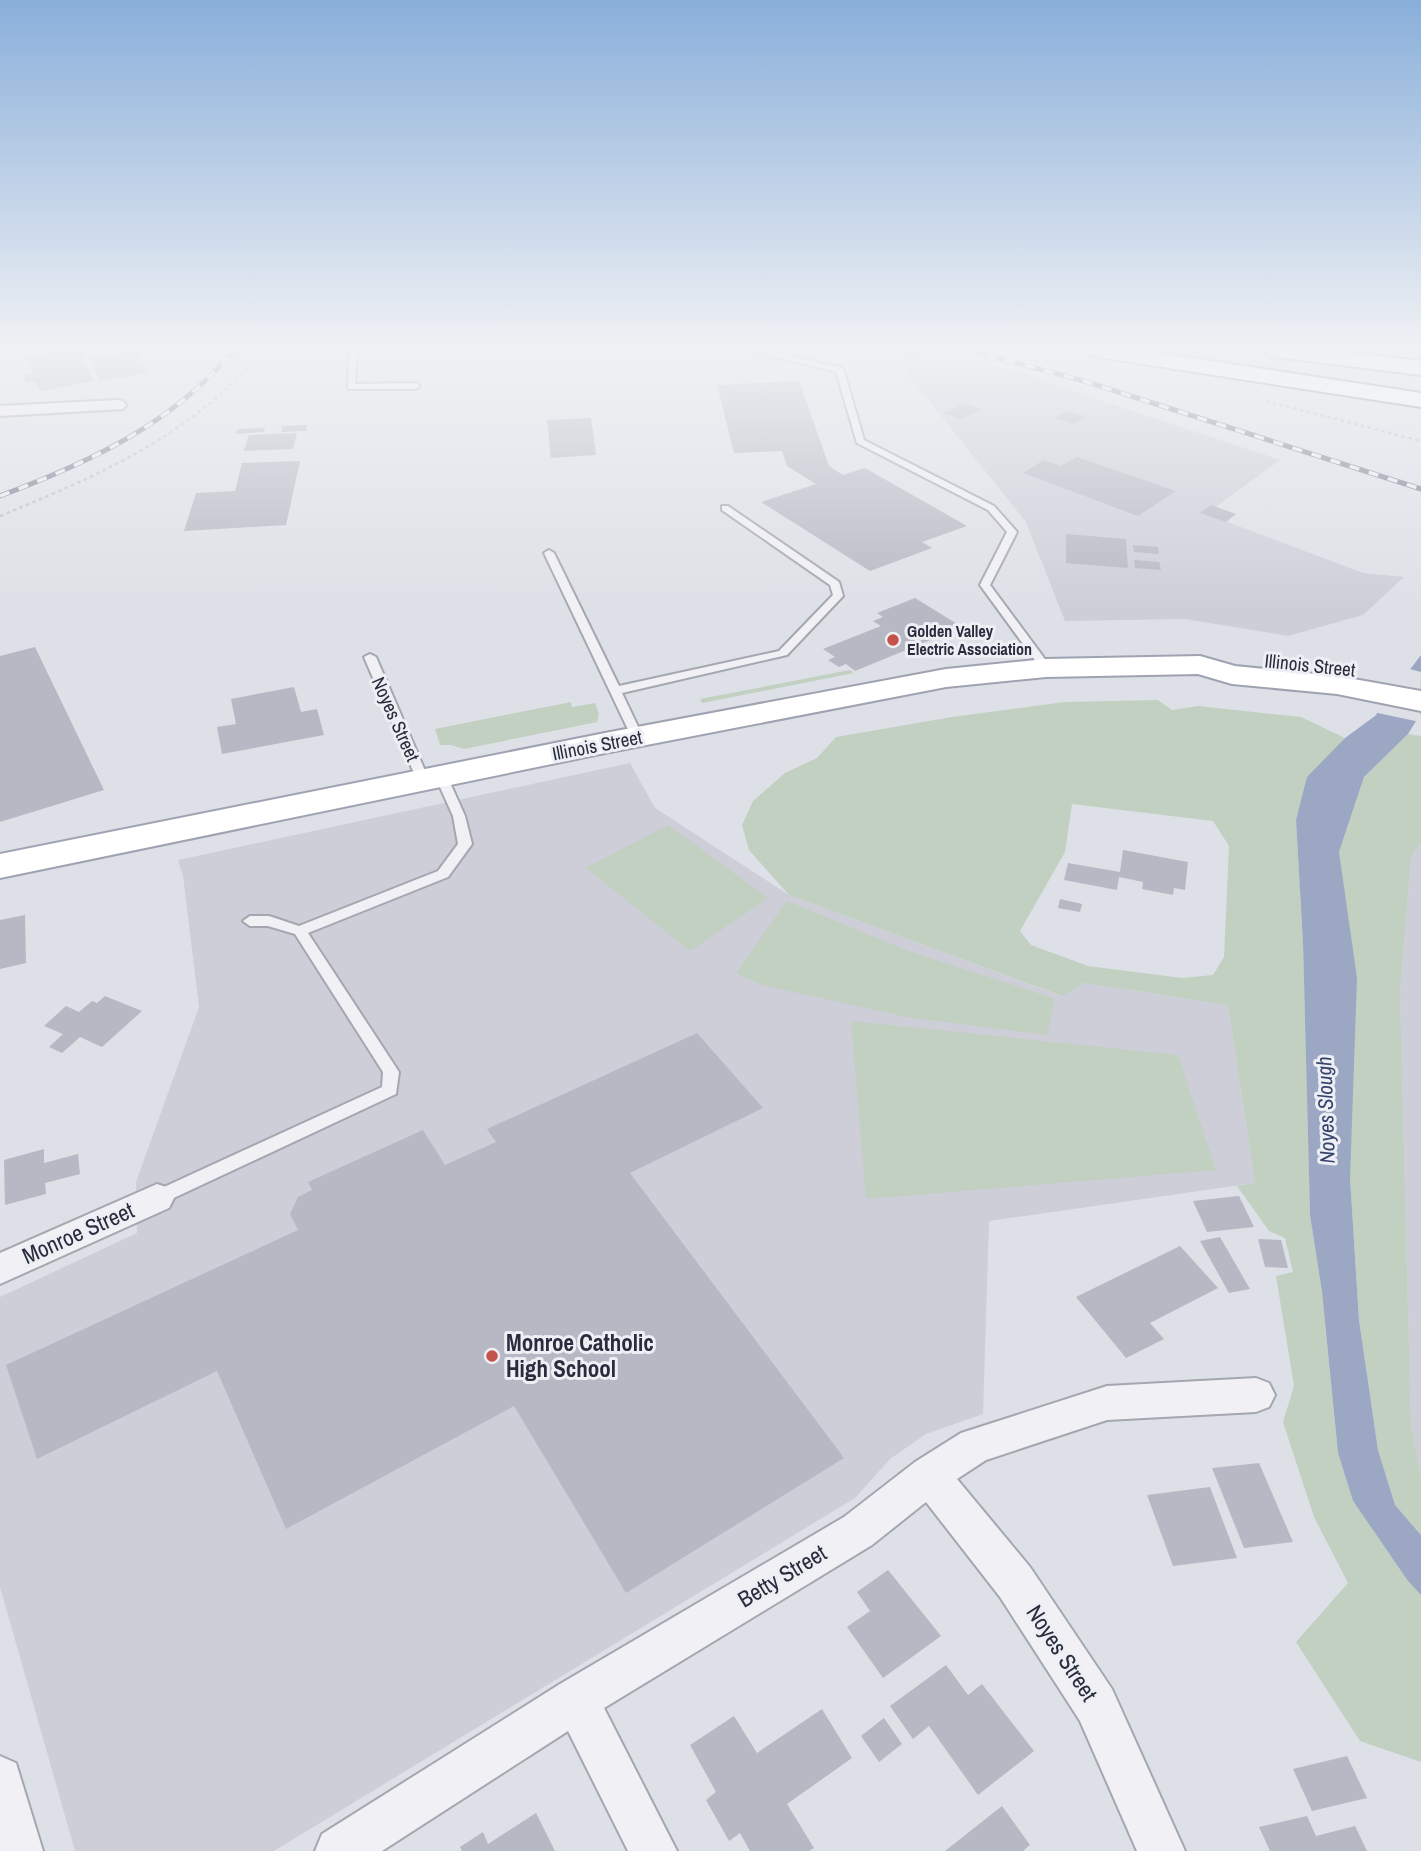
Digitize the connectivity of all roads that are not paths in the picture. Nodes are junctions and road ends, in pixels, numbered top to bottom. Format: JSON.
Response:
{"nodes":[{"id":1,"x":859,"y":436,"type":"edge"},
{"id":2,"x":725,"y":508,"type":"dead end"},
{"id":3,"x":549,"y":553,"type":"dead end"},
{"id":4,"x":370,"y":657,"type":"dead end"},
{"id":5,"x":1046,"y":668,"type":"junction"},
{"id":6,"x":1345,"y":676,"type":"junction"},
{"id":7,"x":1421,"y":682,"type":"edge"},
{"id":8,"x":614,"y":691,"type":"junction"},
{"id":9,"x":1421,"y":701,"type":"edge"},
{"id":10,"x":637,"y":737,"type":"junction"},
{"id":11,"x":432,"y":778,"type":"junction"},
{"id":12,"x":0,"y":866,"type":"edge"},
{"id":13,"x":250,"y":921,"type":"dead end"},
{"id":14,"x":300,"y":931,"type":"junction"},
{"id":15,"x":157,"y":1198,"type":"joint"},
{"id":16,"x":0,"y":1269,"type":"edge"},
{"id":17,"x":1256,"y":1395,"type":"dead end"},
{"id":18,"x":929,"y":1475,"type":"junction"},
{"id":19,"x":576,"y":1700,"type":"junction"},
{"id":20,"x":0,"y":1779,"type":"edge"},
{"id":21,"x":19,"y":1851,"type":"edge"},
{"id":22,"x":339,"y":1851,"type":"edge"},
{"id":23,"x":653,"y":1851,"type":"edge"},
{"id":24,"x":1161,"y":1851,"type":"edge"}],
"edges":[{"from":1,"to":5,"type":"lane"},
{"from":2,"to":8,"type":"lane"},
{"from":3,"to":8,"type":"lane"},
{"from":4,"to":11,"type":"lane","name":"Noyes Street"},
{"from":5,"to":6,"type":"main road","name":"Illinois Street"},
{"from":5,"to":10,"type":"main road","name":"Illinois Street"},
{"from":6,"to":7,"type":"main road","name":"Illinois Street"},
{"from":6,"to":9,"type":"main road","name":"Illinois Street"},
{"from":8,"to":10,"type":"lane"},
{"from":10,"to":11,"type":"main road","name":"Illinois Street"},
{"from":11,"to":12,"type":"main road","name":"Illinois Street"},
{"from":11,"to":14,"type":"lane","name":"Noyes Street"},
{"from":13,"to":14,"type":"lane"},
{"from":14,"to":15,"type":"lane"},
{"from":15,"to":16,"type":"street","name":"Monroe Street"},
{"from":17,"to":18,"type":"street","name":"Betty Street"},
{"from":18,"to":19,"type":"street","name":"Betty Street"},
{"from":18,"to":24,"type":"street","name":"Noyes Street"},
{"from":19,"to":22,"type":"street","name":"Betty Street"},
{"from":19,"to":23,"type":"street"},
{"from":20,"to":21,"type":"street"}]}
